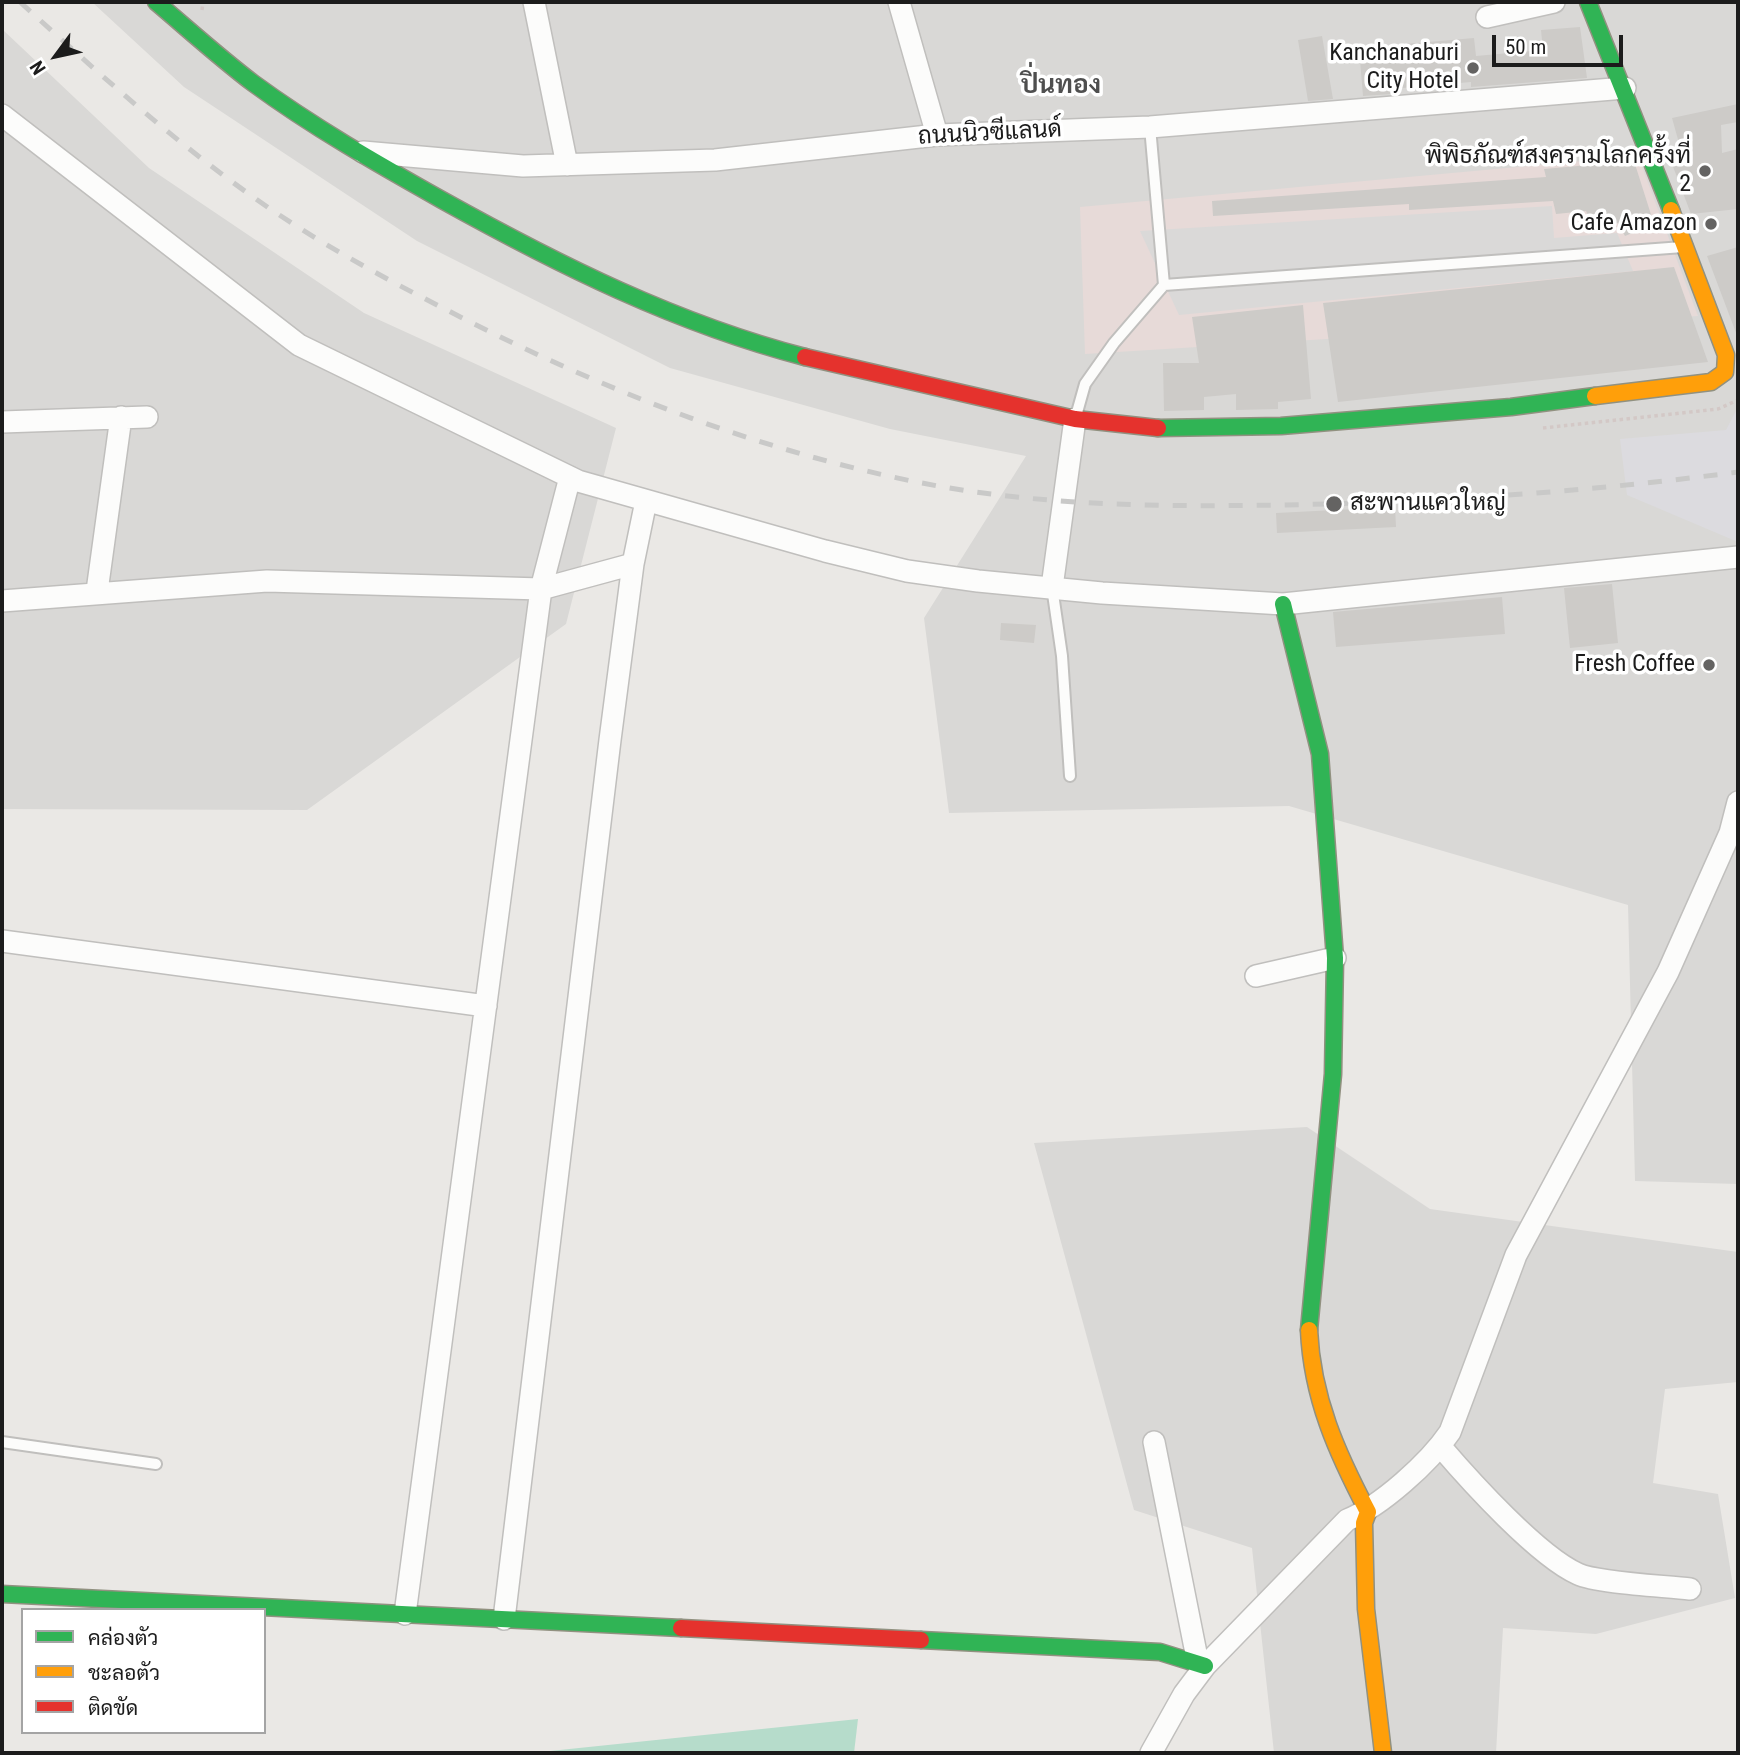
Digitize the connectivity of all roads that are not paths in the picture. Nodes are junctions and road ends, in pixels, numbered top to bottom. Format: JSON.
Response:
{"nodes":[{"id":1,"x":156,"y":2,"type":"edge"},
{"id":2,"x":534,"y":2,"type":"edge"},
{"id":3,"x":900,"y":2,"type":"edge"},
{"id":4,"x":1554,"y":2,"type":"edge"},
{"id":5,"x":1588,"y":2,"type":"edge"},
{"id":6,"x":1486,"y":17,"type":"dead end"},
{"id":7,"x":1625,"y":88,"type":"junction"},
{"id":8,"x":2,"y":114,"type":"edge"},
{"id":9,"x":1150,"y":127,"type":"junction"},
{"id":10,"x":937,"y":135,"type":"junction"},
{"id":11,"x":357,"y":152,"type":"junction"},
{"id":12,"x":568,"y":165,"type":"junction"},
{"id":13,"x":1686,"y":246,"type":"junction"},
{"id":14,"x":1164,"y":285,"type":"junction"},
{"id":15,"x":147,"y":417,"type":"dead end"},
{"id":16,"x":121,"y":418,"type":"junction"},
{"id":17,"x":1075,"y":419,"type":"junction"},
{"id":18,"x":2,"y":422,"type":"edge"},
{"id":19,"x":570,"y":477,"type":"junction"},
{"id":20,"x":646,"y":501,"type":"junction"},
{"id":21,"x":1738,"y":557,"type":"edge"},
{"id":22,"x":633,"y":564,"type":"junction"},
{"id":23,"x":1052,"y":587,"type":"junction"},
{"id":24,"x":541,"y":589,"type":"junction"},
{"id":25,"x":97,"y":591,"type":"junction"},
{"id":26,"x":2,"y":601,"type":"edge"},
{"id":27,"x":1283,"y":604,"type":"junction"},
{"id":28,"x":1070,"y":776,"type":"dead end"},
{"id":29,"x":1738,"y":802,"type":"edge"},
{"id":30,"x":2,"y":942,"type":"edge"},
{"id":31,"x":1335,"y":958,"type":"junction"},
{"id":32,"x":1256,"y":976,"type":"dead end"},
{"id":33,"x":486,"y":1006,"type":"junction"},
{"id":34,"x":2,"y":1442,"type":"edge"},
{"id":35,"x":1154,"y":1442,"type":"dead end"},
{"id":36,"x":1441,"y":1447,"type":"junction"},
{"id":37,"x":156,"y":1464,"type":"dead end"},
{"id":38,"x":1368,"y":1512,"type":"junction"},
{"id":39,"x":1690,"y":1589,"type":"dead end"},
{"id":40,"x":2,"y":1594,"type":"edge"},
{"id":41,"x":405,"y":1614,"type":"junction"},
{"id":42,"x":504,"y":1619,"type":"junction"},
{"id":43,"x":1201,"y":1664,"type":"junction"},
{"id":44,"x":1152,"y":1753,"type":"edge"},
{"id":45,"x":1383,"y":1753,"type":"edge"}],
"edges":[{"from":1,"to":11,"type":"street"},
{"from":2,"to":12,"type":"street"},
{"from":3,"to":10,"type":"street"},
{"from":4,"to":6,"type":"street"},
{"from":5,"to":7,"type":"street"},
{"from":7,"to":9,"type":"street","name":"ถนนนิวซีแลนด์"},
{"from":7,"to":13,"type":"street"},
{"from":8,"to":19,"type":"street"},
{"from":9,"to":10,"type":"street","name":"ถนนนิวซีแลนด์"},
{"from":9,"to":14,"type":"lane"},
{"from":10,"to":12,"type":"street","name":"ถนนนิวซีแลนด์"},
{"from":11,"to":12,"type":"street","name":"ถนนนิวซีแลนด์"},
{"from":11,"to":17,"type":"street"},
{"from":13,"to":14,"type":"lane"},
{"from":13,"to":17,"type":"street"},
{"from":14,"to":17,"type":"lane"},
{"from":15,"to":16,"type":"street"},
{"from":16,"to":18,"type":"street"},
{"from":16,"to":25,"type":"street"},
{"from":17,"to":23,"type":"street"},
{"from":19,"to":20,"type":"street"},
{"from":19,"to":24,"type":"street"},
{"from":20,"to":22,"type":"street"},
{"from":20,"to":23,"type":"street"},
{"from":21,"to":27,"type":"street"},
{"from":22,"to":24,"type":"street"},
{"from":22,"to":42,"type":"street"},
{"from":23,"to":27,"type":"street"},
{"from":23,"to":28,"type":"lane"},
{"from":24,"to":25,"type":"street"},
{"from":24,"to":33,"type":"street"},
{"from":25,"to":26,"type":"street"},
{"from":27,"to":31,"type":"street"},
{"from":29,"to":36,"type":"street"},
{"from":30,"to":33,"type":"street"},
{"from":31,"to":32,"type":"street"},
{"from":31,"to":38,"type":"street"},
{"from":33,"to":41,"type":"street"},
{"from":34,"to":37,"type":"lane"},
{"from":35,"to":43,"type":"street"},
{"from":36,"to":38,"type":"street"},
{"from":36,"to":39,"type":"street"},
{"from":38,"to":43,"type":"street"},
{"from":38,"to":45,"type":"street"},
{"from":40,"to":41,"type":"street"},
{"from":41,"to":42,"type":"street"},
{"from":42,"to":43,"type":"street"},
{"from":43,"to":44,"type":"street"}]}
